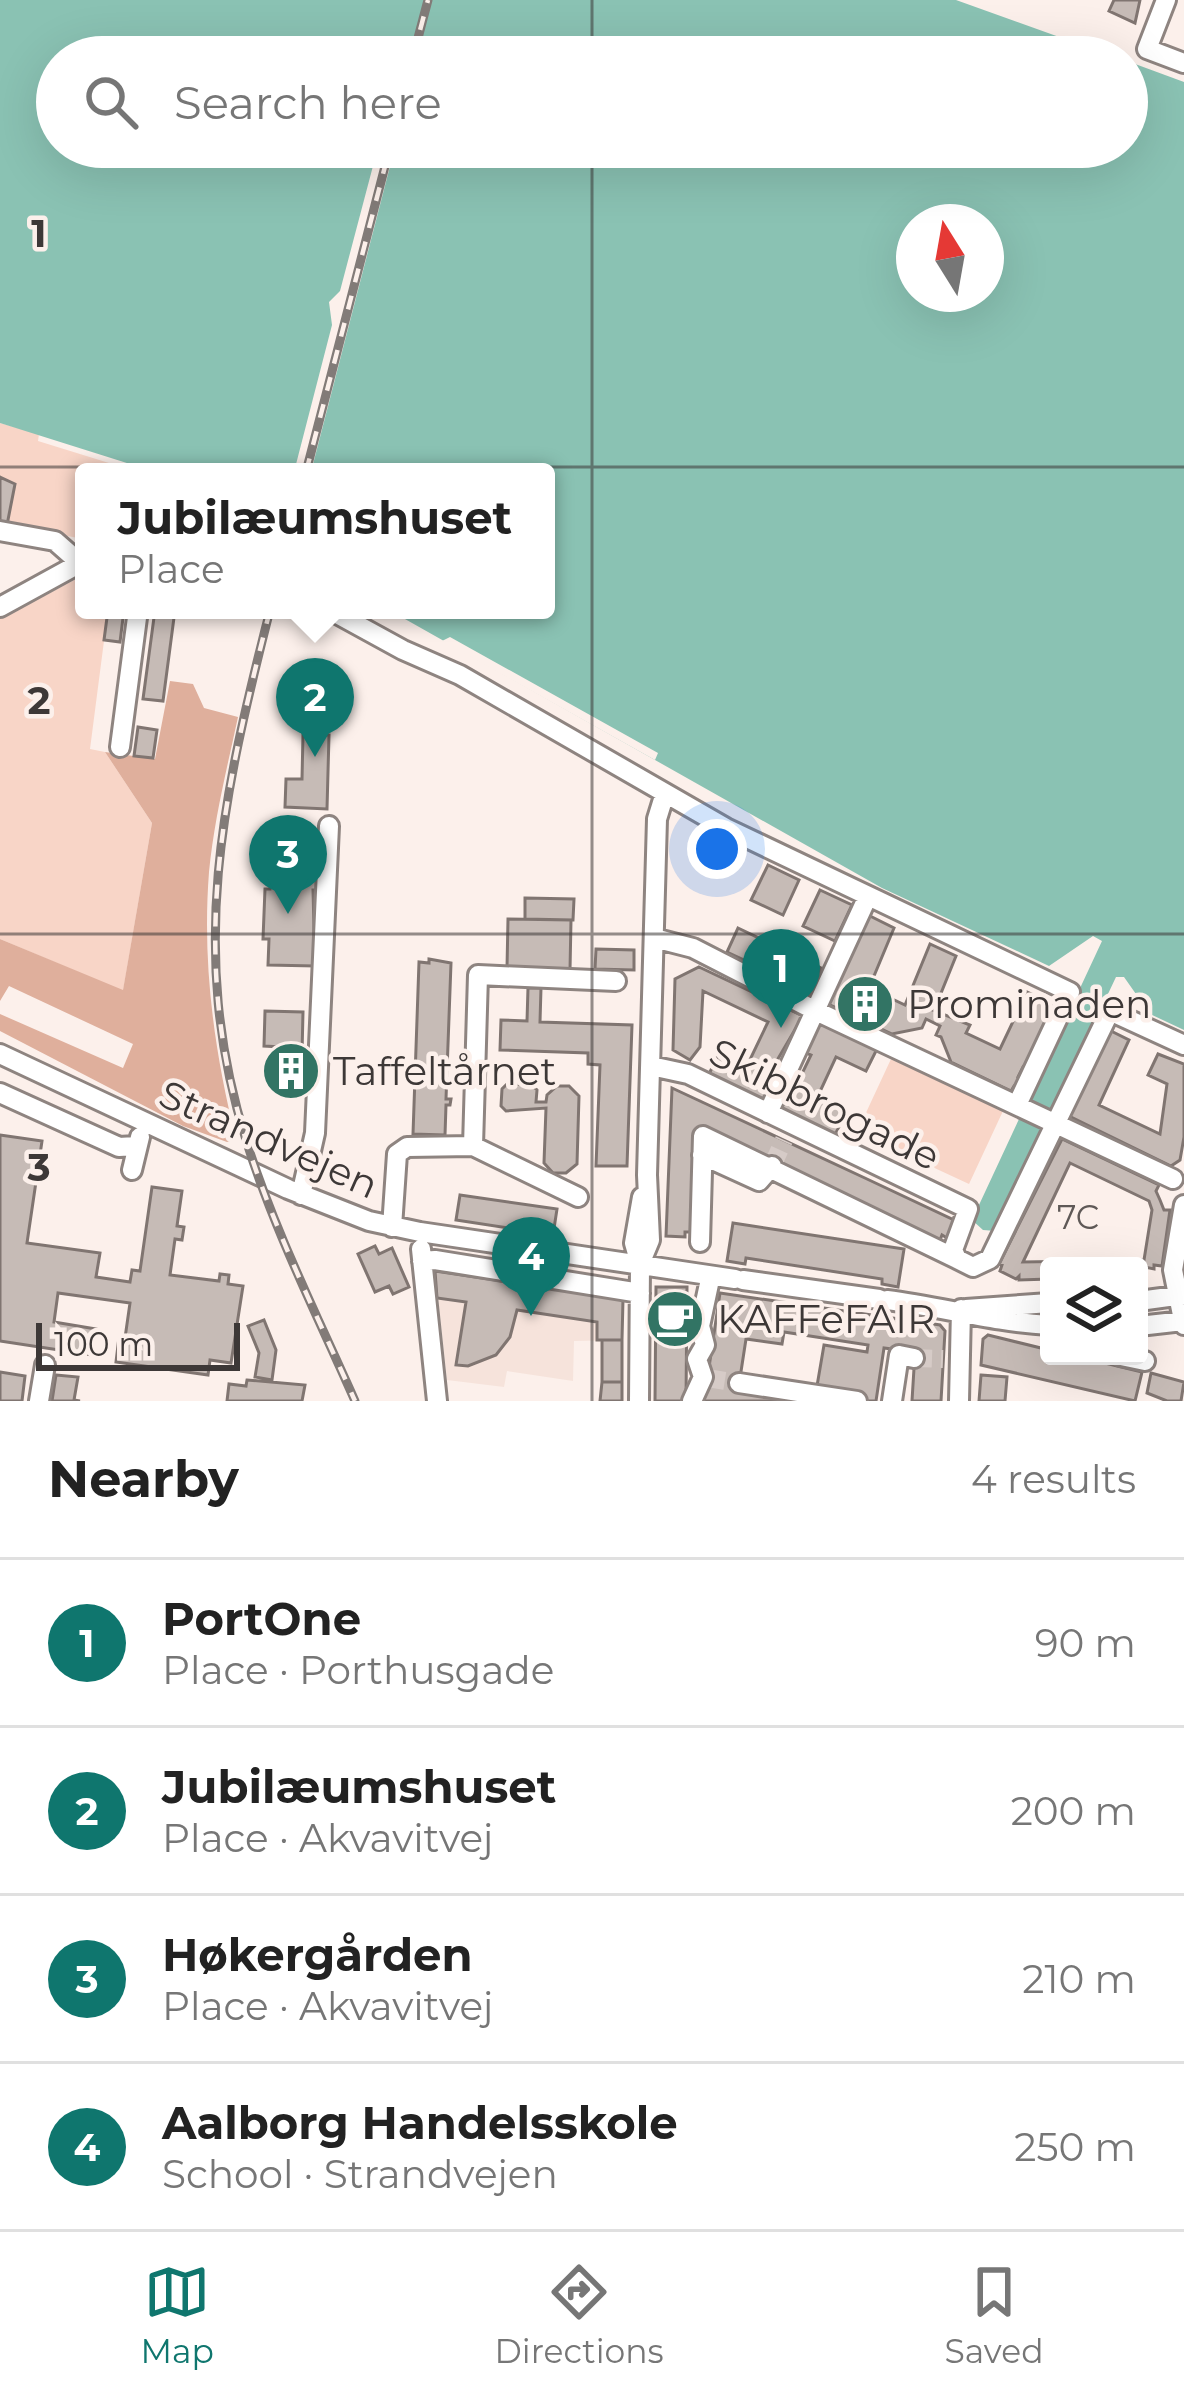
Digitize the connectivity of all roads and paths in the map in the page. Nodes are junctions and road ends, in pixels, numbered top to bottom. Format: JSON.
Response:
{"nodes":[{"id":1,"x":1166,"y":0,"type":"edge"},
{"id":2,"x":1148,"y":46,"type":"edge"},
{"id":3,"x":1148,"y":49,"type":"edge"},
{"id":4,"x":1184,"y":62,"type":"edge"},
{"id":5,"x":0,"y":531,"type":"edge"},
{"id":6,"x":75,"y":557,"type":"edge"},
{"id":7,"x":75,"y":566,"type":"edge"},
{"id":8,"x":0,"y":607,"type":"edge"},
{"id":9,"x":137,"y":619,"type":"edge"},
{"id":10,"x":346,"y":619,"type":"edge"},
{"id":11,"x":120,"y":746,"type":"dead end"},
{"id":12,"x":665,"y":793,"type":"junction"},
{"id":13,"x":329,"y":826,"type":"dead end"},
{"id":14,"x":868,"y":896,"type":"junction"},
{"id":15,"x":654,"y":938,"type":"junction"},
{"id":16,"x":616,"y":981,"type":"dead end"},
{"id":17,"x":817,"y":1010,"type":"junction"},
{"id":18,"x":1184,"y":1045,"type":"edge"},
{"id":19,"x":0,"y":1054,"type":"edge"},
{"id":20,"x":651,"y":1066,"type":"junction"},
{"id":21,"x":0,"y":1093,"type":"edge"},
{"id":22,"x":1019,"y":1106,"type":"junction"},
{"id":23,"x":769,"y":1112,"type":"junction"},
{"id":24,"x":148,"y":1122,"type":"junction"},
{"id":25,"x":1054,"y":1122,"type":"junction"},
{"id":26,"x":136,"y":1146,"type":"junction"},
{"id":27,"x":473,"y":1146,"type":"junction"},
{"id":28,"x":132,"y":1169,"type":"dead end"},
{"id":29,"x":1179,"y":1174,"type":"edge"},
{"id":30,"x":301,"y":1195,"type":"junction"},
{"id":31,"x":578,"y":1197,"type":"dead end"},
{"id":32,"x":1184,"y":1204,"type":"edge"},
{"id":33,"x":392,"y":1227,"type":"junction"},
{"id":34,"x":420,"y":1232,"type":"junction"},
{"id":35,"x":700,"y":1242,"type":"dead end"},
{"id":36,"x":516,"y":1246,"type":"junction"},
{"id":37,"x":422,"y":1261,"type":"junction"},
{"id":38,"x":961,"y":1262,"type":"junction"},
{"id":39,"x":640,"y":1264,"type":"junction"},
{"id":40,"x":512,"y":1272,"type":"junction"},
{"id":41,"x":709,"y":1284,"type":"dead end"},
{"id":42,"x":640,"y":1293,"type":"junction"},
{"id":43,"x":1180,"y":1296,"type":"edge"},
{"id":44,"x":1148,"y":1300,"type":"edge"},
{"id":45,"x":1040,"y":1304,"type":"edge"},
{"id":46,"x":961,"y":1310,"type":"junction"},
{"id":47,"x":1184,"y":1322,"type":"edge"},
{"id":48,"x":1039,"y":1324,"type":"edge"},
{"id":49,"x":1148,"y":1325,"type":"edge"},
{"id":50,"x":914,"y":1358,"type":"dead end"},
{"id":51,"x":45,"y":1365,"type":"dead end"},
{"id":52,"x":740,"y":1383,"type":"tunnel mouth"},
{"id":53,"x":40,"y":1401,"type":"edge"},
{"id":54,"x":437,"y":1401,"type":"edge"},
{"id":55,"x":639,"y":1401,"type":"edge"},
{"id":56,"x":692,"y":1401,"type":"edge"},
{"id":57,"x":857,"y":1401,"type":"edge"},
{"id":58,"x":892,"y":1401,"type":"edge"},
{"id":59,"x":959,"y":1401,"type":"edge"}],
"edges":[{"from":1,"to":2,"type":"street"},
{"from":3,"to":4,"type":"street"},
{"from":5,"to":6,"type":"street"},
{"from":7,"to":8,"type":"street"},
{"from":9,"to":11,"type":"street"},
{"from":10,"to":12,"type":"street"},
{"from":12,"to":14,"type":"street"},
{"from":12,"to":15,"type":"street"},
{"from":13,"to":30,"type":"street"},
{"from":14,"to":17,"type":"street"},
{"from":14,"to":22,"type":"street"},
{"from":15,"to":17,"type":"street"},
{"from":15,"to":20,"type":"street"},
{"from":16,"to":27,"type":"street"},
{"from":17,"to":22,"type":"street"},
{"from":17,"to":23,"type":"street"},
{"from":18,"to":25,"type":"street"},
{"from":19,"to":24,"type":"street","name":"Strandvejen"},
{"from":20,"to":23,"type":"street","name":"Skibbrogade"},
{"from":20,"to":39,"type":"street"},
{"from":21,"to":26,"type":"street"},
{"from":22,"to":25,"type":"street"},
{"from":23,"to":38,"type":"street","name":"Skibbrogade"},
{"from":24,"to":26,"type":"street"},
{"from":24,"to":30,"type":"street","name":"Strandvejen"},
{"from":25,"to":29,"type":"street"},
{"from":25,"to":38,"type":"street"},
{"from":26,"to":28,"type":"street"},
{"from":27,"to":31,"type":"street"},
{"from":27,"to":33,"type":"street"},
{"from":29,"to":32,"type":"street"},
{"from":30,"to":33,"type":"street","name":"Strandvejen"},
{"from":32,"to":43,"type":"street"},
{"from":33,"to":34,"type":"street","name":"Strandvejen"},
{"from":34,"to":36,"type":"street","name":"Strandvejen"},
{"from":34,"to":37,"type":"street"},
{"from":35,"to":38,"type":"street"},
{"from":36,"to":39,"type":"street","name":"Strandvejen"},
{"from":36,"to":40,"type":"street"},
{"from":37,"to":40,"type":"street"},
{"from":37,"to":54,"type":"street"},
{"from":39,"to":42,"type":"street"},
{"from":39,"to":46,"type":"street","name":"Strandvejen"},
{"from":40,"to":42,"type":"street"},
{"from":41,"to":56,"type":"street"},
{"from":42,"to":55,"type":"street"},
{"from":43,"to":44,"type":"street"},
{"from":43,"to":47,"type":"street"},
{"from":45,"to":46,"type":"street","name":"Strandvejen"},
{"from":46,"to":48,"type":"street","name":"Strandvejen"},
{"from":46,"to":59,"type":"street"},
{"from":47,"to":49,"type":"street"},
{"from":50,"to":58,"type":"street"},
{"from":51,"to":53,"type":"street"},
{"from":52,"to":57,"type":"street"}]}
